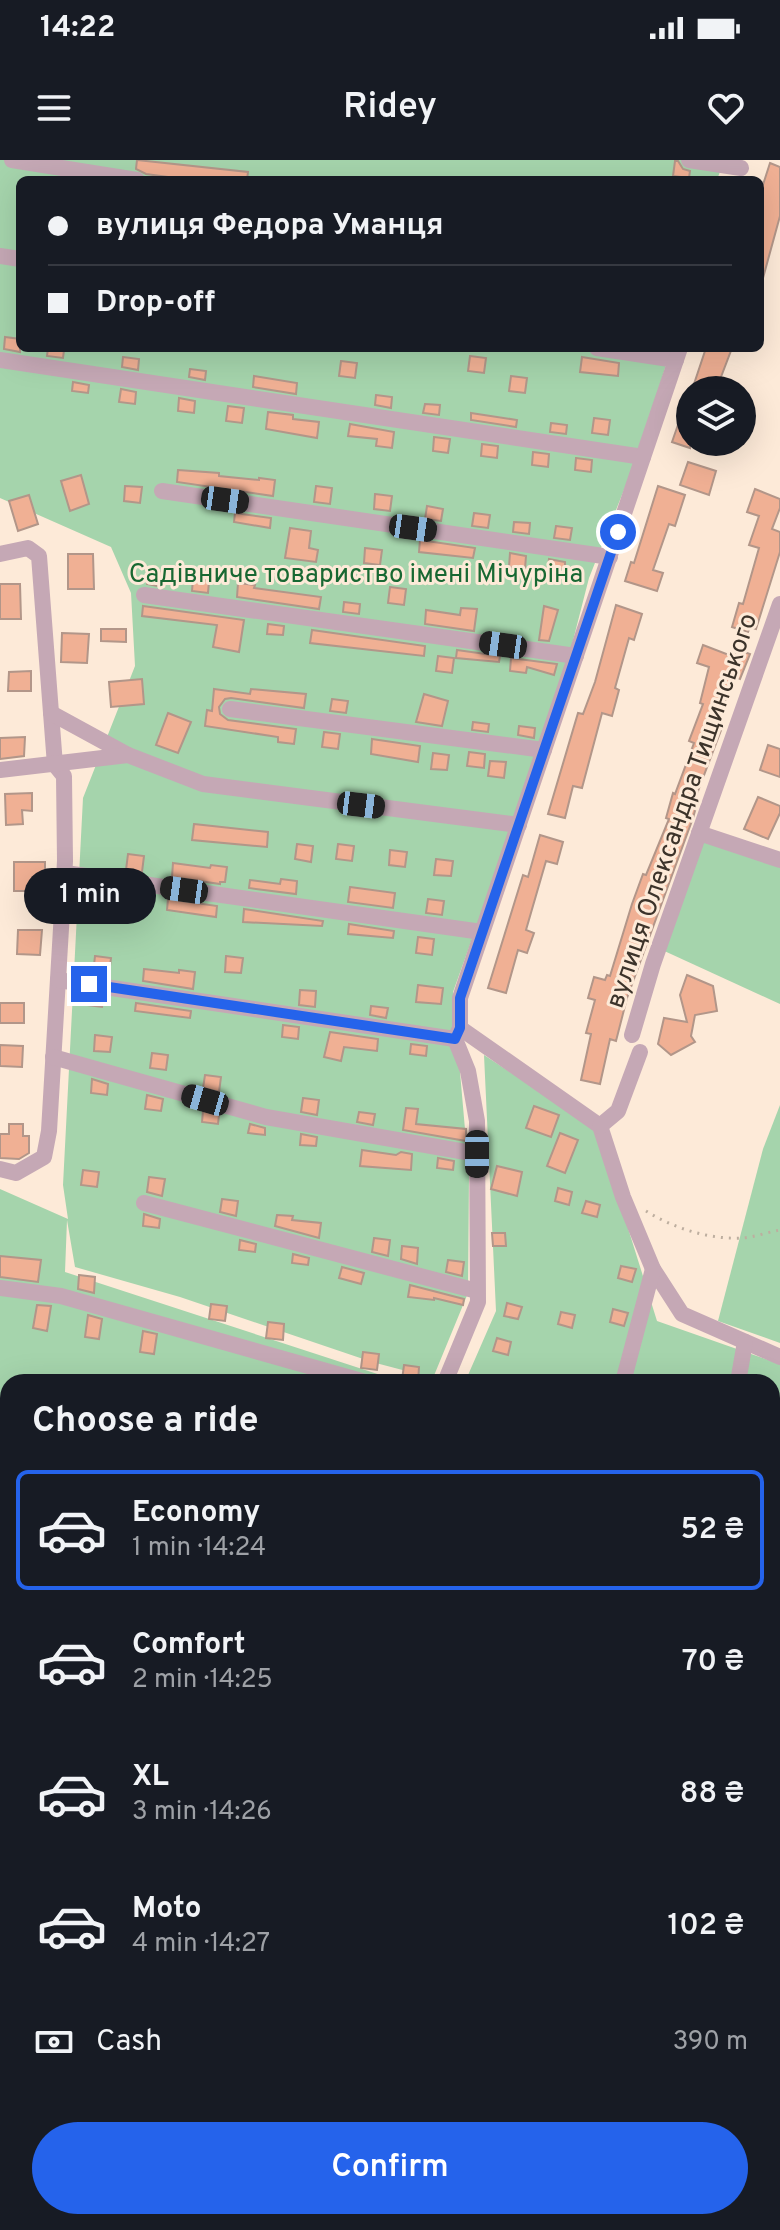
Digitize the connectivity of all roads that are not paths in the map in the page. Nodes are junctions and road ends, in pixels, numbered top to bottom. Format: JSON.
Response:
{"nodes":[{"id":1,"x":12,"y":160,"type":"edge"},
{"id":2,"x":689,"y":160,"type":"edge"},
{"id":3,"x":740,"y":169,"type":"edge"},
{"id":4,"x":112,"y":176,"type":"edge"},
{"id":5,"x":651,"y":352,"type":"edge"},
{"id":6,"x":678,"y":354,"type":"edge"},
{"id":7,"x":0,"y":360,"type":"edge"},
{"id":8,"x":643,"y":457,"type":"junction"},
{"id":9,"x":162,"y":491,"type":"dead end"},
{"id":10,"x":0,"y":554,"type":"edge"},
{"id":11,"x":610,"y":557,"type":"junction"},
{"id":12,"x":144,"y":595,"type":"dead end"},
{"id":13,"x":780,"y":604,"type":"edge"},
{"id":14,"x":576,"y":656,"type":"junction"},
{"id":15,"x":230,"y":709,"type":"dead end"},
{"id":16,"x":51,"y":713,"type":"junction"},
{"id":17,"x":544,"y":750,"type":"junction"},
{"id":18,"x":128,"y":755,"type":"junction"},
{"id":19,"x":55,"y":765,"type":"junction"},
{"id":20,"x":0,"y":770,"type":"edge"},
{"id":21,"x":519,"y":825,"type":"junction"},
{"id":22,"x":699,"y":833,"type":"junction"},
{"id":23,"x":780,"y":860,"type":"edge"},
{"id":24,"x":65,"y":873,"type":"junction"},
{"id":25,"x":482,"y":932,"type":"junction"},
{"id":26,"x":58,"y":980,"type":"junction"},
{"id":27,"x":458,"y":1033,"type":"junction"},
{"id":28,"x":632,"y":1035,"type":"dead end"},
{"id":29,"x":640,"y":1052,"type":"dead end"},
{"id":30,"x":53,"y":1057,"type":"junction"},
{"id":31,"x":600,"y":1126,"type":"junction"},
{"id":32,"x":477,"y":1154,"type":"junction"},
{"id":33,"x":0,"y":1169,"type":"edge"},
{"id":34,"x":144,"y":1203,"type":"dead end"},
{"id":35,"x":653,"y":1269,"type":"junction"},
{"id":36,"x":0,"y":1288,"type":"edge"},
{"id":37,"x":477,"y":1291,"type":"junction"},
{"id":38,"x":745,"y":1342,"type":"junction"},
{"id":39,"x":780,"y":1357,"type":"edge"},
{"id":40,"x":337,"y":1374,"type":"edge"},
{"id":41,"x":448,"y":1374,"type":"edge"},
{"id":42,"x":625,"y":1374,"type":"edge"},
{"id":43,"x":739,"y":1374,"type":"edge"}],
"edges":[{"from":1,"to":4,"type":"street"},
{"from":2,"to":3,"type":"street"},
{"from":5,"to":6,"type":"street"},
{"from":6,"to":8,"type":"street"},
{"from":7,"to":8,"type":"street"},
{"from":8,"to":11,"type":"street"},
{"from":9,"to":11,"type":"street"},
{"from":10,"to":16,"type":"street"},
{"from":11,"to":14,"type":"street"},
{"from":12,"to":14,"type":"street"},
{"from":13,"to":22,"type":"street","name":"вулиця Олександра Тищинського"},
{"from":14,"to":17,"type":"street"},
{"from":15,"to":17,"type":"street"},
{"from":16,"to":18,"type":"street"},
{"from":16,"to":19,"type":"street"},
{"from":17,"to":21,"type":"street"},
{"from":18,"to":19,"type":"street"},
{"from":18,"to":21,"type":"street"},
{"from":19,"to":20,"type":"street"},
{"from":19,"to":24,"type":"street"},
{"from":21,"to":25,"type":"street"},
{"from":22,"to":23,"type":"street"},
{"from":22,"to":28,"type":"street","name":"вулиця Олександра Тищинського"},
{"from":24,"to":25,"type":"street"},
{"from":24,"to":26,"type":"street"},
{"from":25,"to":27,"type":"street"},
{"from":26,"to":27,"type":"street"},
{"from":26,"to":30,"type":"street"},
{"from":27,"to":31,"type":"street"},
{"from":27,"to":32,"type":"street"},
{"from":29,"to":31,"type":"street"},
{"from":30,"to":32,"type":"street"},
{"from":30,"to":33,"type":"street"},
{"from":31,"to":35,"type":"street"},
{"from":32,"to":37,"type":"street"},
{"from":34,"to":37,"type":"street"},
{"from":35,"to":38,"type":"street"},
{"from":35,"to":42,"type":"street"},
{"from":36,"to":40,"type":"street"},
{"from":37,"to":41,"type":"street"},
{"from":38,"to":39,"type":"street"},
{"from":38,"to":43,"type":"street"}]}
